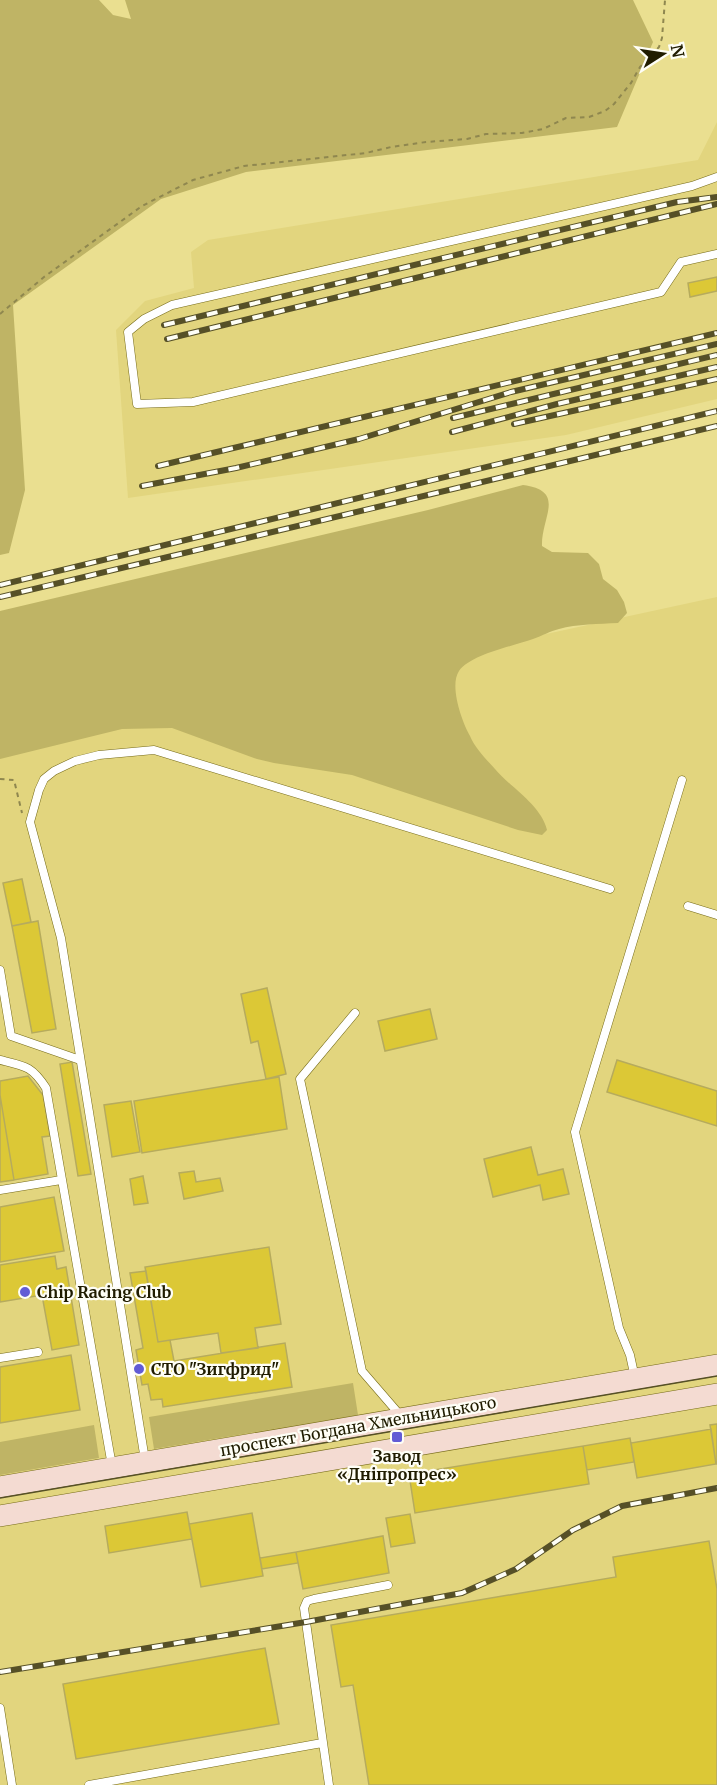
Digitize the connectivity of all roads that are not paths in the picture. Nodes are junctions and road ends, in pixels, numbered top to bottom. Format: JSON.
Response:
{"nodes":[{"id":1,"x":717,"y":177,"type":"edge"},
{"id":2,"x":717,"y":254,"type":"edge"},
{"id":3,"x":682,"y":780,"type":"dead end"},
{"id":4,"x":610,"y":889,"type":"dead end"},
{"id":5,"x":688,"y":906,"type":"dead end"},
{"id":6,"x":717,"y":915,"type":"edge"},
{"id":7,"x":0,"y":970,"type":"edge"},
{"id":8,"x":355,"y":1013,"type":"dead end"},
{"id":9,"x":0,"y":1060,"type":"edge"},
{"id":10,"x":80,"y":1060,"type":"junction"},
{"id":11,"x":61,"y":1180,"type":"junction"},
{"id":12,"x":0,"y":1190,"type":"edge"},
{"id":13,"x":38,"y":1352,"type":"dead end"},
{"id":14,"x":0,"y":1358,"type":"edge"},
{"id":15,"x":717,"y":1365,"type":"edge"},
{"id":16,"x":635,"y":1379,"type":"junction"},
{"id":17,"x":717,"y":1394,"type":"edge"},
{"id":18,"x":403,"y":1418,"type":"junction"},
{"id":19,"x":145,"y":1462,"type":"junction"},
{"id":20,"x":112,"y":1468,"type":"junction"},
{"id":21,"x":0,"y":1487,"type":"edge"},
{"id":22,"x":0,"y":1516,"type":"edge"},
{"id":23,"x":388,"y":1585,"type":"dead end"},
{"id":24,"x":0,"y":1708,"type":"edge"},
{"id":25,"x":322,"y":1743,"type":"junction"},
{"id":26,"x":12,"y":1785,"type":"edge"},
{"id":27,"x":89,"y":1785,"type":"edge"},
{"id":28,"x":329,"y":1785,"type":"edge"}],
"edges":[{"from":1,"to":2,"type":"lane"},
{"from":3,"to":16,"type":"lane"},
{"from":4,"to":10,"type":"lane"},
{"from":5,"to":6,"type":"lane"},
{"from":7,"to":10,"type":"lane"},
{"from":8,"to":18,"type":"lane"},
{"from":9,"to":11,"type":"lane"},
{"from":10,"to":19,"type":"lane"},
{"from":11,"to":12,"type":"lane"},
{"from":11,"to":20,"type":"lane"},
{"from":13,"to":14,"type":"lane"},
{"from":15,"to":16,"type":"main road","name":"проспект Богдана Хмельницького"},
{"from":16,"to":18,"type":"main road","name":"проспект Богдана Хмельницького"},
{"from":17,"to":22,"type":"main road","name":"проспект Богдана Хмельницького"},
{"from":18,"to":19,"type":"main road","name":"проспект Богдана Хмельницького"},
{"from":19,"to":20,"type":"main road","name":"проспект Богдана Хмельницького"},
{"from":20,"to":21,"type":"main road","name":"проспект Богдана Хмельницького"},
{"from":23,"to":25,"type":"lane"},
{"from":24,"to":26,"type":"lane"},
{"from":25,"to":27,"type":"lane"},
{"from":25,"to":28,"type":"lane"}]}
